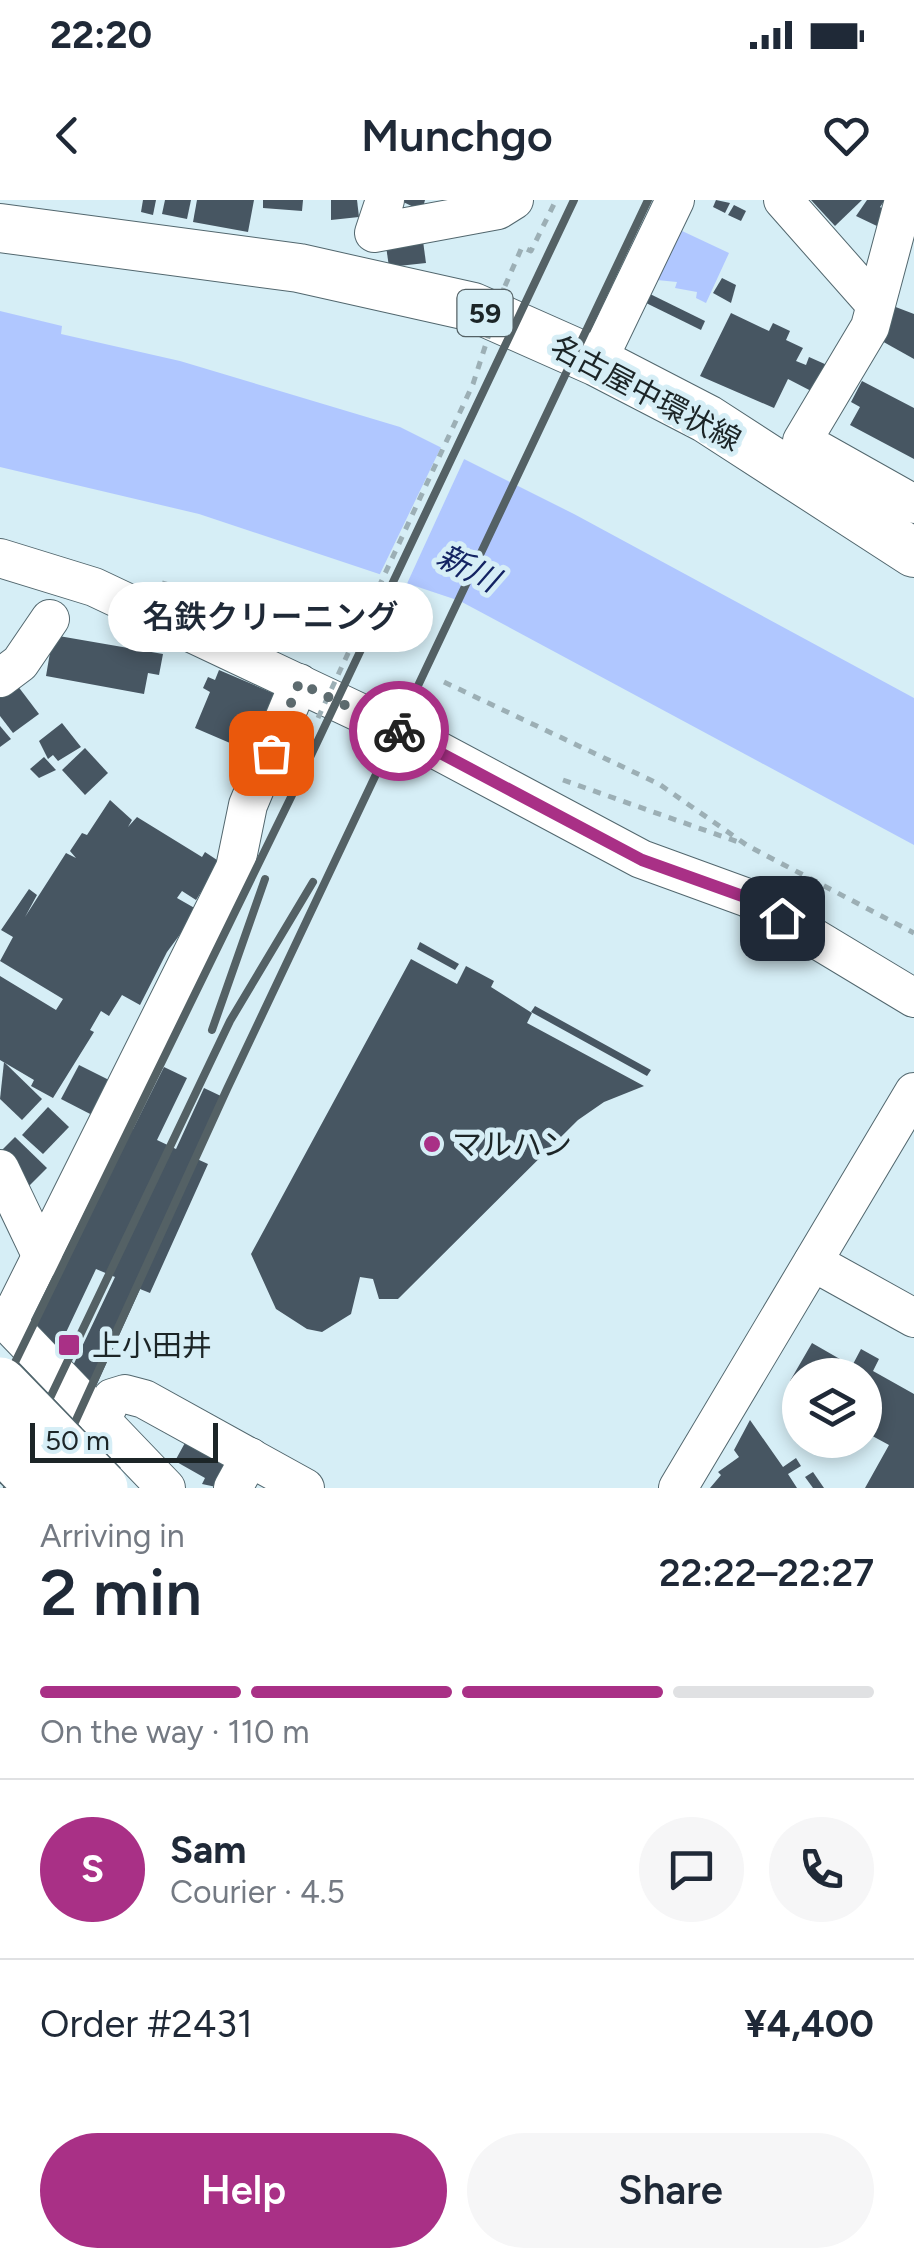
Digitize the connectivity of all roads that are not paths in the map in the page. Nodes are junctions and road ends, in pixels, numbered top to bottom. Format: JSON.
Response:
{"nodes":[{"id":1,"x":385,"y":200,"type":"edge"},
{"id":2,"x":514,"y":200,"type":"edge"},
{"id":3,"x":675,"y":200,"type":"edge"},
{"id":4,"x":783,"y":200,"type":"edge"},
{"id":5,"x":904,"y":200,"type":"edge"},
{"id":6,"x":0,"y":228,"type":"edge"},
{"id":7,"x":891,"y":290,"type":"edge"},
{"id":8,"x":597,"y":362,"type":"junction"},
{"id":9,"x":914,"y":504,"type":"edge"},
{"id":10,"x":914,"y":554,"type":"edge"},
{"id":11,"x":0,"y":558,"type":"edge"},
{"id":12,"x":50,"y":620,"type":"dead end"},
{"id":13,"x":0,"y":677,"type":"edge"},
{"id":14,"x":299,"y":683,"type":"junction"},
{"id":15,"x":914,"y":998,"type":"edge"},
{"id":16,"x":914,"y":1092,"type":"edge"},
{"id":17,"x":0,"y":1169,"type":"edge"},
{"id":18,"x":43,"y":1259,"type":"junction"},
{"id":19,"x":812,"y":1262,"type":"junction"},
{"id":20,"x":914,"y":1318,"type":"edge"},
{"id":21,"x":4,"y":1319,"type":"edge"},
{"id":22,"x":0,"y":1386,"type":"edge"},
{"id":23,"x":0,"y":1442,"type":"edge"},
{"id":24,"x":111,"y":1459,"type":"edge"},
{"id":25,"x":242,"y":1473,"type":"edge"},
{"id":26,"x":45,"y":1488,"type":"edge"},
{"id":27,"x":166,"y":1488,"type":"edge"},
{"id":28,"x":306,"y":1488,"type":"edge"},
{"id":29,"x":678,"y":1488,"type":"edge"}],
"edges":[{"from":1,"to":2,"type":"street"},
{"from":3,"to":8,"type":"street"},
{"from":4,"to":7,"type":"street"},
{"from":5,"to":7,"type":"street"},
{"from":6,"to":8,"type":"main road","name":"名古屋中環状線","number":"59"},
{"from":7,"to":9,"type":"street"},
{"from":8,"to":10,"type":"main road","name":"名古屋中環状線","number":"59"},
{"from":11,"to":14,"type":"street"},
{"from":12,"to":13,"type":"street"},
{"from":14,"to":15,"type":"street"},
{"from":14,"to":18,"type":"street"},
{"from":16,"to":19,"type":"street"},
{"from":17,"to":18,"type":"street"},
{"from":18,"to":21,"type":"street"},
{"from":19,"to":20,"type":"street"},
{"from":19,"to":29,"type":"street"},
{"from":21,"to":24,"type":"street"},
{"from":22,"to":24,"type":"highway","bridge":true},
{"from":23,"to":26,"type":"highway","bridge":true},
{"from":24,"to":25,"type":"street"},
{"from":24,"to":27,"type":"street"},
{"from":25,"to":28,"type":"street"}]}
